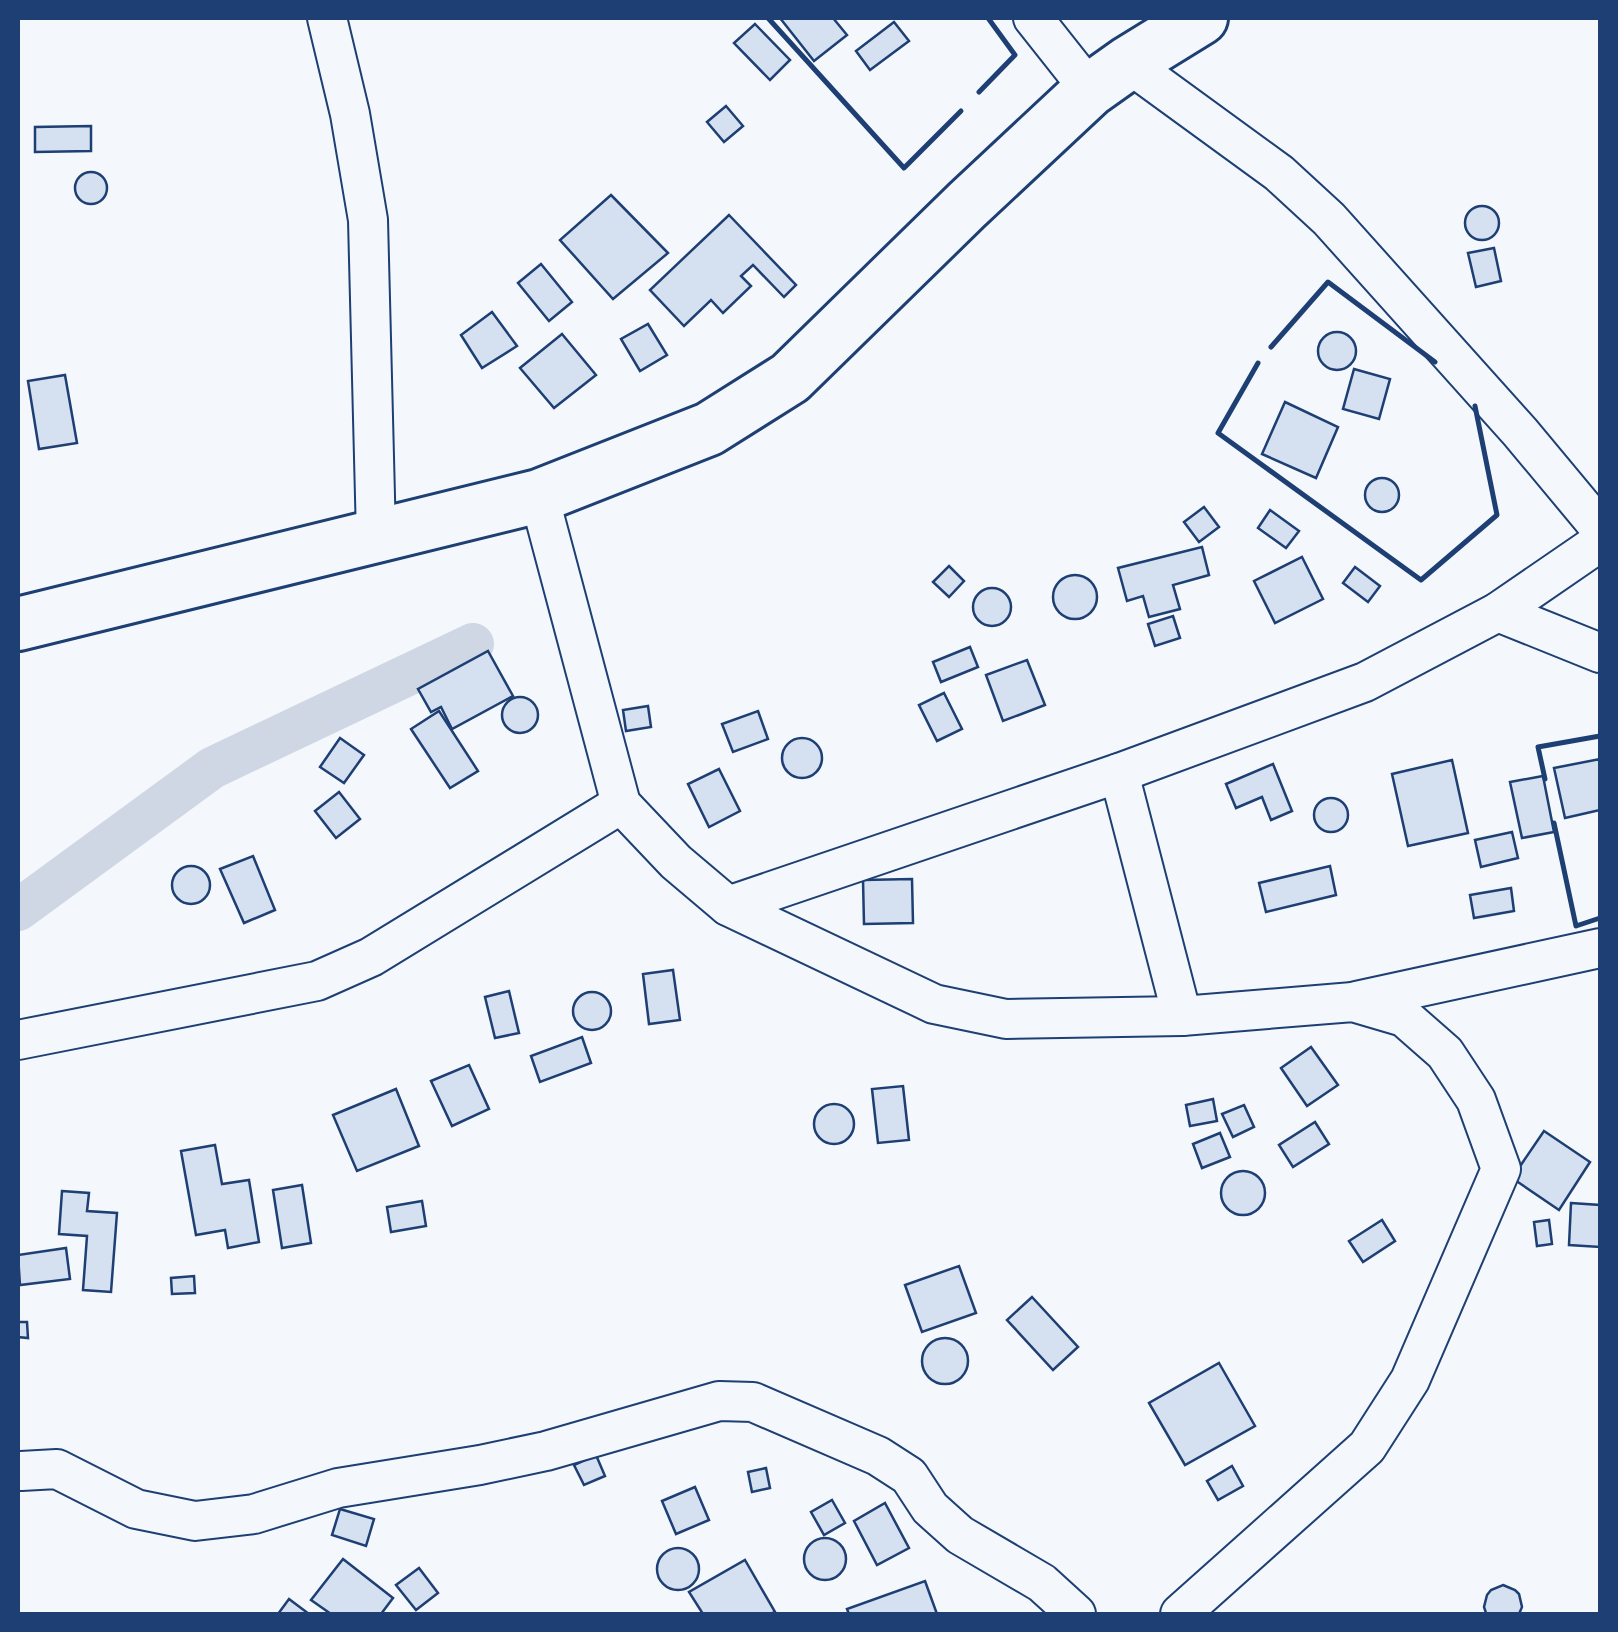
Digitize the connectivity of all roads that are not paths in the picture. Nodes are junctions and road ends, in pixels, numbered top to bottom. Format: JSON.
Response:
{"nodes":[{"id":1,"x":328,"y":18,"type":"edge"},
{"id":2,"x":1033,"y":18,"type":"edge"},
{"id":3,"x":1201,"y":18,"type":"edge"},
{"id":4,"x":1109,"y":76,"type":"junction"},
{"id":5,"x":539,"y":496,"type":"junction"},
{"id":6,"x":1600,"y":528,"type":"edge"},
{"id":7,"x":376,"y":536,"type":"junction"},
{"id":8,"x":1600,"y":542,"type":"edge"},
{"id":9,"x":1498,"y":612,"type":"junction"},
{"id":10,"x":18,"y":624,"type":"edge"},
{"id":11,"x":1600,"y":653,"type":"edge"},
{"id":12,"x":1118,"y":773,"type":"junction"},
{"id":13,"x":621,"y":804,"type":"junction"},
{"id":14,"x":728,"y":906,"type":"junction"},
{"id":15,"x":1600,"y":948,"type":"edge"},
{"id":16,"x":1353,"y":1002,"type":"junction"},
{"id":17,"x":1182,"y":1016,"type":"junction"},
{"id":18,"x":18,"y":1040,"type":"edge"},
{"id":19,"x":22,"y":1471,"type":"dead end"},
{"id":20,"x":1076,"y":1614,"type":"edge"},
{"id":21,"x":1180,"y":1614,"type":"edge"}],
"edges":[{"from":1,"to":7,"type":"street"},
{"from":2,"to":4,"type":"street"},
{"from":3,"to":4,"type":"street"},
{"from":4,"to":5,"type":"street"},
{"from":4,"to":6,"type":"street"},
{"from":5,"to":7,"type":"street"},
{"from":5,"to":13,"type":"street"},
{"from":7,"to":10,"type":"street"},
{"from":8,"to":9,"type":"street"},
{"from":9,"to":11,"type":"street"},
{"from":9,"to":12,"type":"street"},
{"from":12,"to":14,"type":"street"},
{"from":12,"to":17,"type":"street"},
{"from":13,"to":14,"type":"street"},
{"from":13,"to":18,"type":"street"},
{"from":14,"to":17,"type":"street"},
{"from":15,"to":16,"type":"street"},
{"from":16,"to":17,"type":"street"},
{"from":16,"to":21,"type":"street"},
{"from":19,"to":20,"type":"street"}]}
